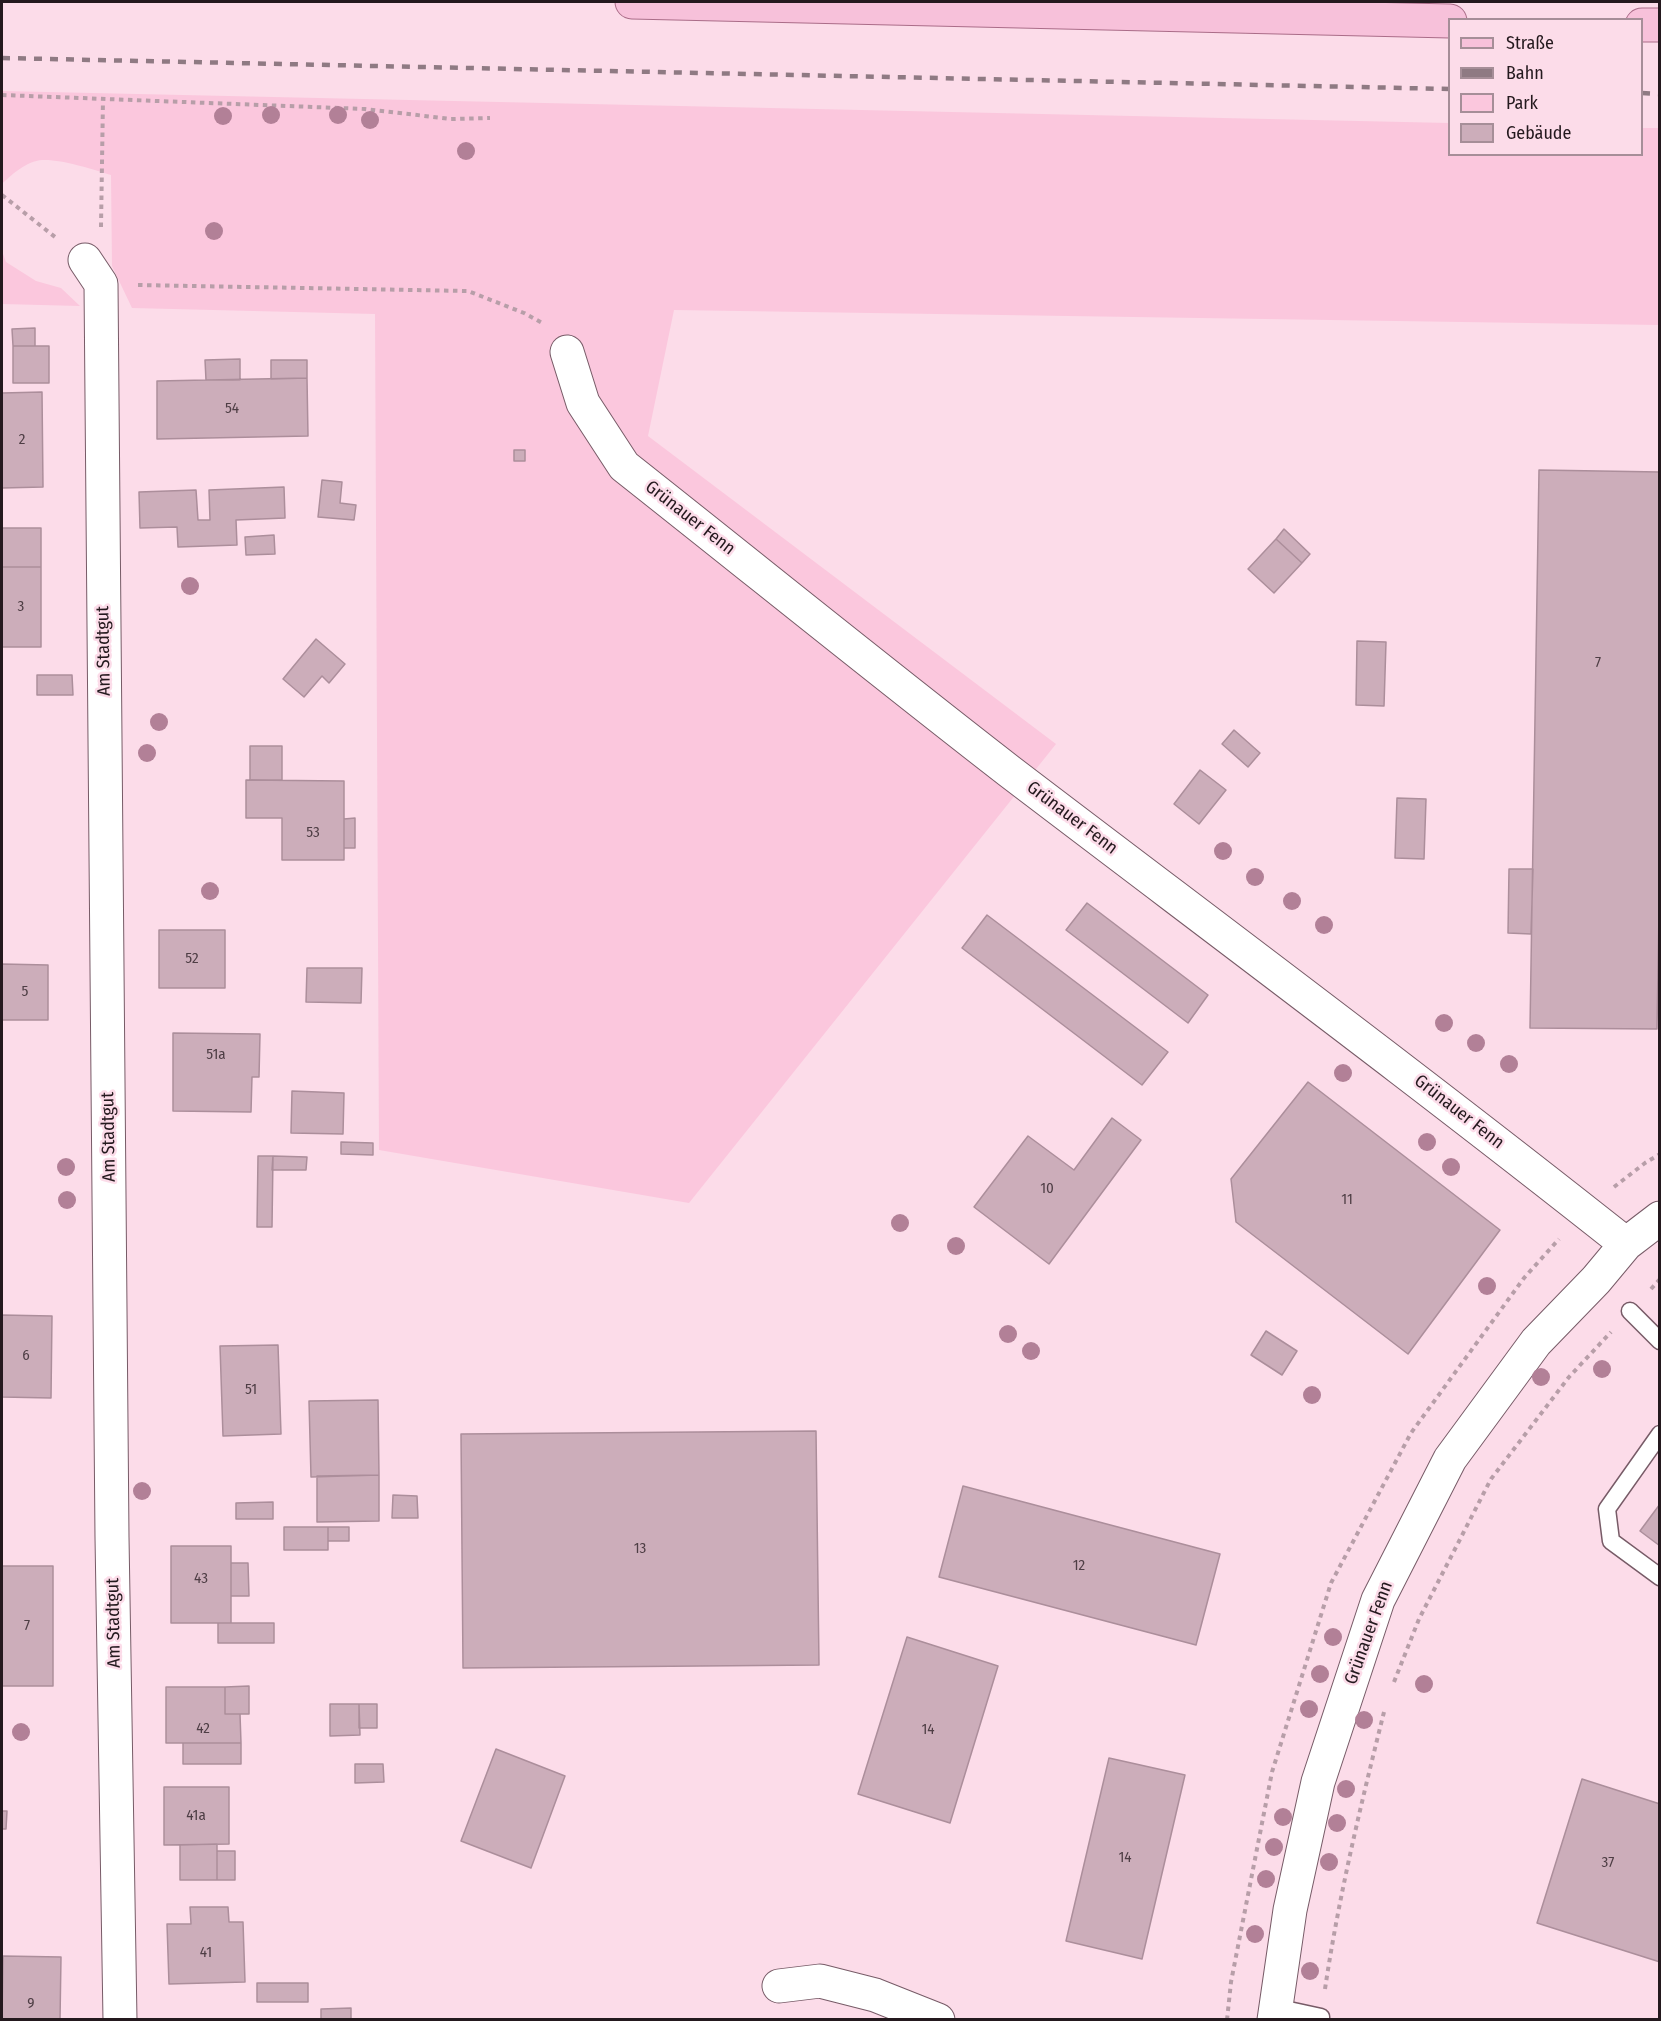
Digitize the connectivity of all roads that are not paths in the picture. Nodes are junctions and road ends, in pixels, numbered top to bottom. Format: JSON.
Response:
{"nodes":[{"id":1,"x":632,"y":2,"type":"edge"},
{"id":2,"x":1448,"y":21,"type":"edge"},
{"id":3,"x":1643,"y":25,"type":"edge"},
{"id":4,"x":1659,"y":25,"type":"edge"},
{"id":5,"x":93,"y":272,"type":"road end"},
{"id":6,"x":567,"y":352,"type":"road end"},
{"id":7,"x":1659,"y":1218,"type":"edge"},
{"id":8,"x":1626,"y":1244,"type":"junction"},
{"id":9,"x":1630,"y":1311,"type":"road end"},
{"id":10,"x":1659,"y":1341,"type":"edge"},
{"id":11,"x":1659,"y":1434,"type":"edge"},
{"id":12,"x":1659,"y":1577,"type":"edge"},
{"id":13,"x":779,"y":1986,"type":"dead end"},
{"id":14,"x":1274,"y":2013,"type":"edge"},
{"id":15,"x":1321,"y":2017,"type":"road end"},
{"id":16,"x":120,"y":2019,"type":"edge"},
{"id":17,"x":938,"y":2019,"type":"edge"}],
"edges":[{"from":1,"to":2,"type":"main road"},
{"from":3,"to":4,"type":"main road"},
{"from":5,"to":16,"type":"street","name":"Am Stadtgut"},
{"from":6,"to":8,"type":"street","name":"Grünauer Fenn"},
{"from":7,"to":8,"type":"street","name":"Grünauer Fenn"},
{"from":8,"to":14,"type":"street","name":"Grünauer Fenn"},
{"from":9,"to":10,"type":"lane"},
{"from":11,"to":12,"type":"lane"},
{"from":13,"to":17,"type":"street"},
{"from":14,"to":15,"type":"lane"}]}
